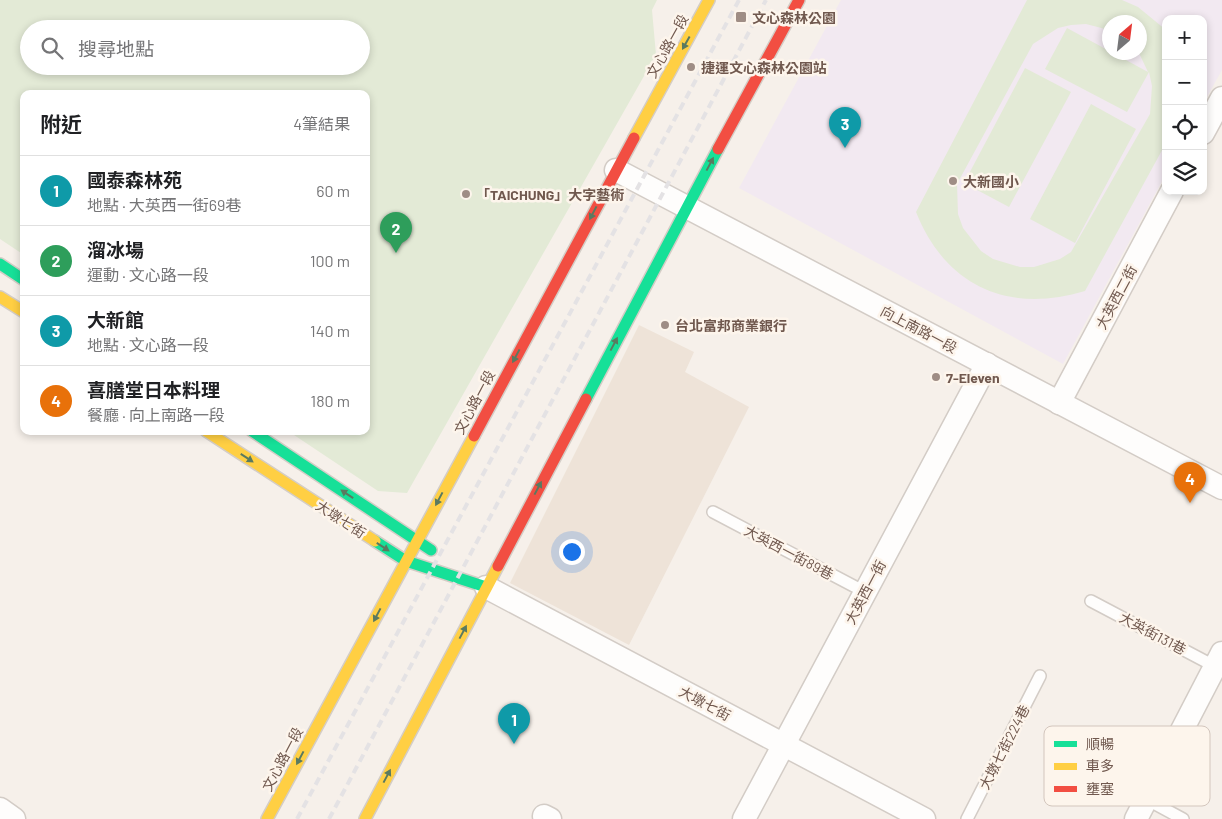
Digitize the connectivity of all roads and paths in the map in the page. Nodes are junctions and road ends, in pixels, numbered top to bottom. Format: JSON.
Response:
{"nodes":[{"id":1,"x":709,"y":0,"type":"edge"},
{"id":2,"x":799,"y":0,"type":"edge"},
{"id":3,"x":1222,"y":98,"type":"edge"},
{"id":4,"x":1207,"y":126,"type":"edge"},
{"id":5,"x":616,"y":170,"type":"junction"},
{"id":6,"x":1170,"y":195,"type":"edge"},
{"id":7,"x":687,"y":207,"type":"junction"},
{"id":8,"x":0,"y":264,"type":"edge"},
{"id":9,"x":20,"y":277,"type":"edge"},
{"id":10,"x":0,"y":297,"type":"edge"},
{"id":11,"x":20,"y":310,"type":"edge"},
{"id":12,"x":987,"y":364,"type":"junction"},
{"id":13,"x":1059,"y":403,"type":"junction"},
{"id":14,"x":212,"y":435,"type":"edge"},
{"id":15,"x":258,"y":435,"type":"edge"},
{"id":16,"x":1222,"y":488,"type":"edge"},
{"id":17,"x":713,"y":512,"type":"dead end"},
{"id":18,"x":416,"y":541,"type":"junction"},
{"id":19,"x":406,"y":561,"type":"junction"},
{"id":20,"x":486,"y":587,"type":"junction"},
{"id":21,"x":865,"y":592,"type":"junction"},
{"id":22,"x":1091,"y":600,"type":"dead end"},
{"id":23,"x":1220,"y":663,"type":"edge"},
{"id":24,"x":1040,"y":676,"type":"dead end"},
{"id":25,"x":1186,"y":726,"type":"edge"},
{"id":26,"x":784,"y":745,"type":"junction"},
{"id":27,"x":0,"y":809,"type":"edge"},
{"id":28,"x":1141,"y":809,"type":"edge"},
{"id":29,"x":14,"y":819,"type":"edge"},
{"id":30,"x":267,"y":819,"type":"edge"},
{"id":31,"x":365,"y":819,"type":"edge"},
{"id":32,"x":744,"y":819,"type":"edge"},
{"id":33,"x":924,"y":819,"type":"edge"},
{"id":34,"x":967,"y":819,"type":"edge"},
{"id":35,"x":1183,"y":819,"type":"edge"}],
"edges":[{"from":1,"to":5,"type":"main road","name":"文心路一段","one_way":true},
{"from":7,"to":2,"type":"main road","one_way":true},
{"from":3,"to":4,"type":"street"},
{"from":5,"to":7,"type":"street","name":"向上南路一段"},
{"from":5,"to":18,"type":"main road","name":"文心路一段","one_way":true},
{"from":6,"to":13,"type":"street","name":"大英西二街"},
{"from":7,"to":12,"type":"street","name":"向上南路一段"},
{"from":20,"to":7,"type":"main road","one_way":true},
{"from":8,"to":9,"type":"main road"},
{"from":10,"to":11,"type":"main road"},
{"from":12,"to":13,"type":"street","name":"向上南路一段"},
{"from":12,"to":21,"type":"street","name":"大英西一街"},
{"from":13,"to":16,"type":"street","name":"向上南路一段"},
{"from":14,"to":19,"type":"main road","name":"大墩七街","one_way":true},
{"from":18,"to":15,"type":"main road","name":"大墩七街","one_way":true},
{"from":17,"to":21,"type":"lane","name":"大英西一街89巷"},
{"from":18,"to":19,"type":"main road","name":"文心路一段"},
{"from":18,"to":20,"type":"main road","name":"大墩七街"},
{"from":19,"to":20,"type":"main road","name":"大墩七街"},
{"from":19,"to":30,"type":"main road","name":"文心路一段","one_way":true},
{"from":20,"to":26,"type":"street","name":"大墩七街"},
{"from":31,"to":20,"type":"main road","one_way":true},
{"from":21,"to":26,"type":"street","name":"大英西一街"},
{"from":22,"to":23,"type":"lane","name":"大英街131巷"},
{"from":23,"to":25,"type":"street"},
{"from":24,"to":34,"type":"lane","name":"大墩七街224巷"},
{"from":26,"to":32,"type":"street","name":"大英西一街"},
{"from":26,"to":33,"type":"street","name":"大墩七街"},
{"from":27,"to":29,"type":"street"},
{"from":28,"to":35,"type":"lane"}]}
